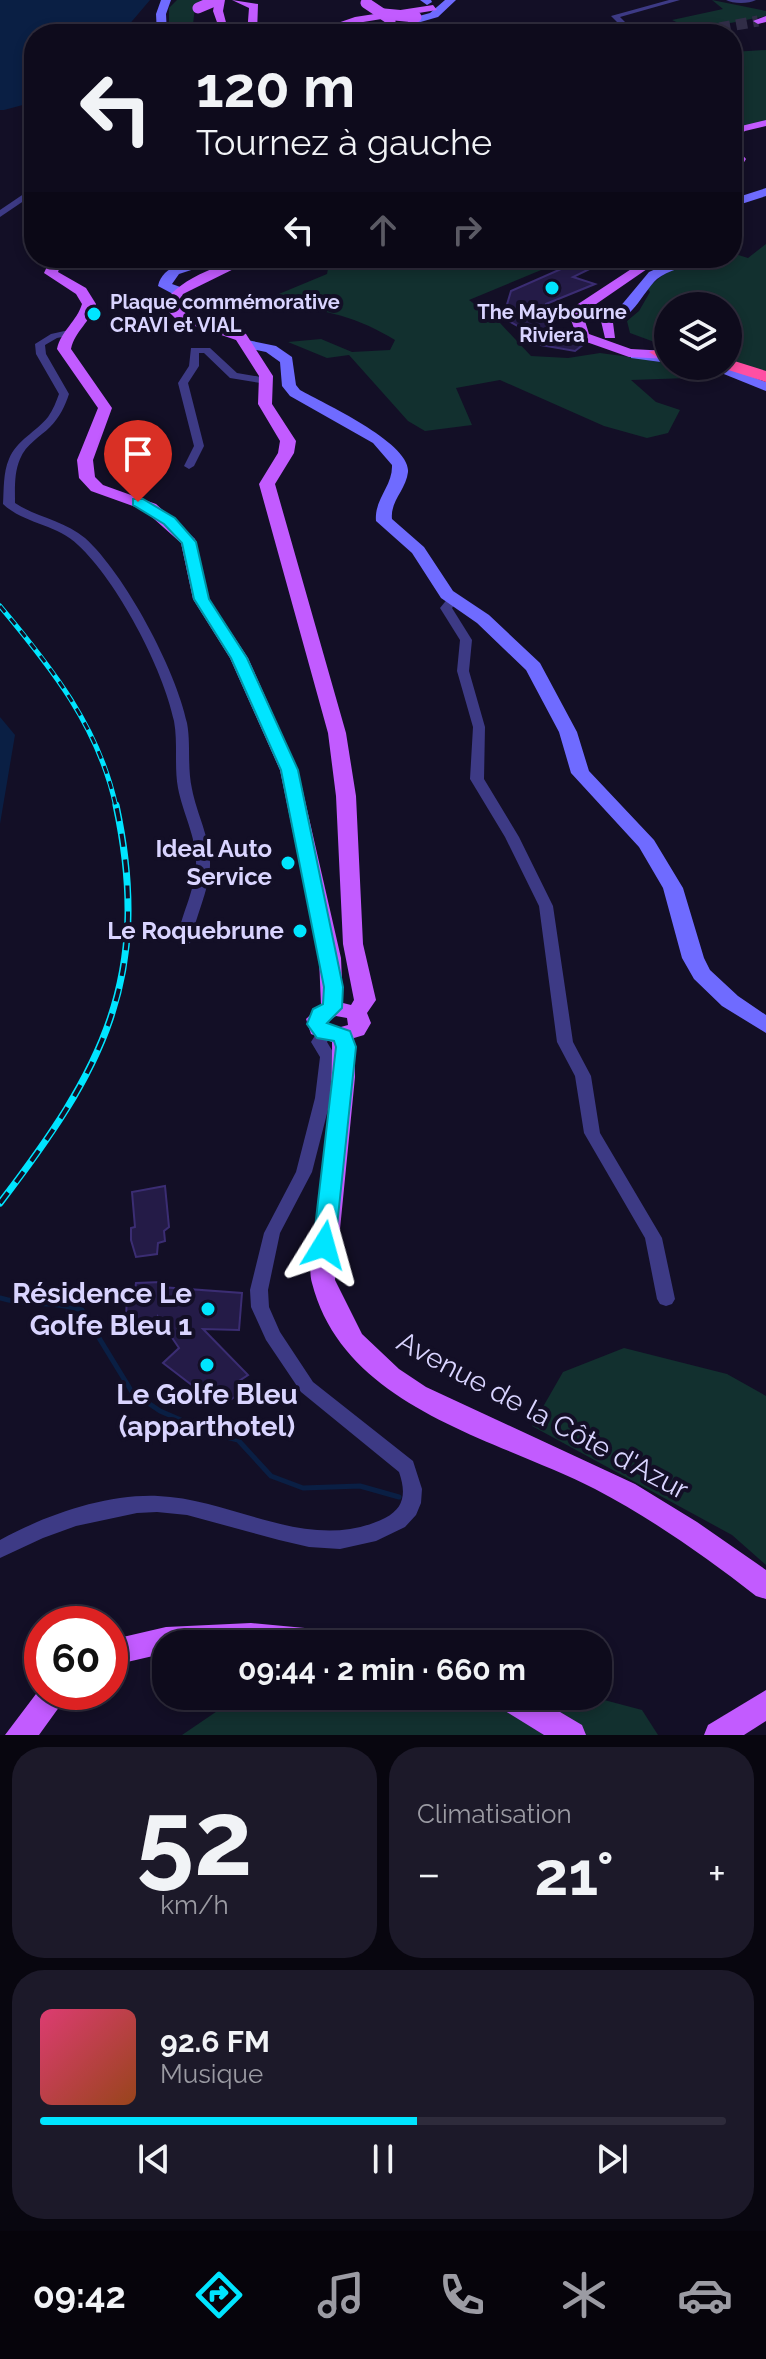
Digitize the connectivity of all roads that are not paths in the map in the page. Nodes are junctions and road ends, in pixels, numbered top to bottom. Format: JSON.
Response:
{"nodes":[{"id":1,"x":166,"y":0,"type":"edge"},
{"id":2,"x":217,"y":0,"type":"edge"},
{"id":3,"x":237,"y":0,"type":"edge"},
{"id":4,"x":451,"y":0,"type":"edge"},
{"id":5,"x":677,"y":0,"type":"edge"},
{"id":6,"x":729,"y":0,"type":"edge"},
{"id":7,"x":753,"y":0,"type":"edge"},
{"id":8,"x":365,"y":1,"type":"edge"},
{"id":9,"x":424,"y":2,"type":"edge"},
{"id":10,"x":384,"y":14,"type":"junction"},
{"id":11,"x":615,"y":16,"type":"junction"},
{"id":12,"x":416,"y":17,"type":"junction"},
{"id":13,"x":355,"y":20,"type":"junction"},
{"id":14,"x":162,"y":24,"type":"edge"},
{"id":15,"x":206,"y":24,"type":"edge"},
{"id":16,"x":218,"y":24,"type":"edge"},
{"id":17,"x":253,"y":24,"type":"edge"},
{"id":18,"x":342,"y":24,"type":"edge"},
{"id":19,"x":391,"y":24,"type":"edge"},
{"id":20,"x":401,"y":24,"type":"edge"},
{"id":21,"x":412,"y":24,"type":"edge"},
{"id":22,"x":623,"y":24,"type":"edge"},
{"id":23,"x":630,"y":24,"type":"edge"},
{"id":24,"x":766,"y":123,"type":"edge"},
{"id":25,"x":742,"y":129,"type":"edge"},
{"id":26,"x":766,"y":192,"type":"edge"},
{"id":27,"x":24,"y":197,"type":"edge"},
{"id":28,"x":742,"y":200,"type":"edge"},
{"id":29,"x":0,"y":214,"type":"edge"},
{"id":30,"x":53,"y":268,"type":"edge"},
{"id":31,"x":185,"y":268,"type":"edge"},
{"id":32,"x":228,"y":268,"type":"edge"},
{"id":33,"x":642,"y":268,"type":"edge"},
{"id":34,"x":669,"y":268,"type":"edge"},
{"id":35,"x":178,"y":291,"type":"junction"},
{"id":36,"x":599,"y":321,"type":"junction"},
{"id":37,"x":69,"y":333,"type":"junction"},
{"id":38,"x":592,"y":339,"type":"junction"},
{"id":39,"x":244,"y":345,"type":"junction"},
{"id":40,"x":654,"y":351,"type":"edge"},
{"id":41,"x":654,"y":354,"type":"edge"},
{"id":42,"x":636,"y":355,"type":"joint"},
{"id":43,"x":742,"y":372,"type":"edge"},
{"id":44,"x":264,"y":374,"type":"junction"},
{"id":45,"x":742,"y":377,"type":"edge"},
{"id":46,"x":766,"y":377,"type":"edge"},
{"id":47,"x":766,"y":387,"type":"edge"},
{"id":48,"x":189,"y":466,"type":"dead end"},
{"id":49,"x":453,"y":600,"type":"junction"},
{"id":50,"x":184,"y":942,"type":"dead end"},
{"id":51,"x":766,"y":1026,"type":"edge"},
{"id":52,"x":341,"y":1027,"type":"junction"},
{"id":53,"x":666,"y":1299,"type":"dead end"},
{"id":54,"x":0,"y":1550,"type":"edge"},
{"id":55,"x":766,"y":1587,"type":"edge"},
{"id":56,"x":152,"y":1643,"type":"edge"},
{"id":57,"x":128,"y":1649,"type":"edge"},
{"id":58,"x":766,"y":1704,"type":"edge"},
{"id":59,"x":40,"y":1710,"type":"edge"},
{"id":60,"x":530,"y":1710,"type":"edge"},
{"id":61,"x":20,"y":1735,"type":"edge"},
{"id":62,"x":571,"y":1735,"type":"edge"},
{"id":63,"x":719,"y":1735,"type":"edge"}],
"edges":[{"from":1,"to":14,"type":"street"},
{"from":2,"to":15,"type":"main road","bridge":true},
{"from":2,"to":16,"type":"main road"},
{"from":3,"to":17,"type":"main road"},
{"from":4,"to":21,"type":"street"},
{"from":5,"to":11,"type":"street"},
{"from":6,"to":7,"type":"street"},
{"from":8,"to":10,"type":"main road","bridge":true},
{"from":9,"to":12,"type":"main road"},
{"from":9,"to":13,"type":"main road","bridge":true},
{"from":9,"to":13,"type":"main road","bridge":true},
{"from":10,"to":12,"type":"main road","bridge":true},
{"from":10,"to":19,"type":"main road","bridge":true},
{"from":11,"to":22,"type":"street"},
{"from":11,"to":23,"type":"street"},
{"from":12,"to":20,"type":"main road","bridge":true},
{"from":13,"to":18,"type":"main road"},
{"from":24,"to":25,"type":"main road"},
{"from":26,"to":28,"type":"street"},
{"from":27,"to":29,"type":"street"},
{"from":30,"to":37,"type":"main road"},
{"from":31,"to":35,"type":"street"},
{"from":32,"to":35,"type":"main road"},
{"from":33,"to":36,"type":"main road"},
{"from":34,"to":36,"type":"street"},
{"from":35,"to":39,"type":"main road"},
{"from":36,"to":38,"type":"main road"},
{"from":36,"to":38,"type":"main road"},
{"from":36,"to":40,"type":"main road"},
{"from":37,"to":50,"type":"street"},
{"from":37,"to":52,"type":"main road"},
{"from":38,"to":42,"type":"main road"},
{"from":39,"to":44,"type":"main road"},
{"from":39,"to":49,"type":"street"},
{"from":41,"to":42,"type":"street"},
{"from":43,"to":46,"type":"highway"},
{"from":44,"to":48,"type":"street"},
{"from":44,"to":52,"type":"main road"},
{"from":45,"to":47,"type":"street"},
{"from":49,"to":51,"type":"street"},
{"from":49,"to":53,"type":"street"},
{"from":52,"to":54,"type":"street"},
{"from":52,"to":55,"type":"main road","name":"Avenue de la Côte d'Azur"},
{"from":56,"to":57,"type":"main road"},
{"from":58,"to":63,"type":"main road"},
{"from":59,"to":61,"type":"main road"},
{"from":60,"to":62,"type":"main road"}]}
